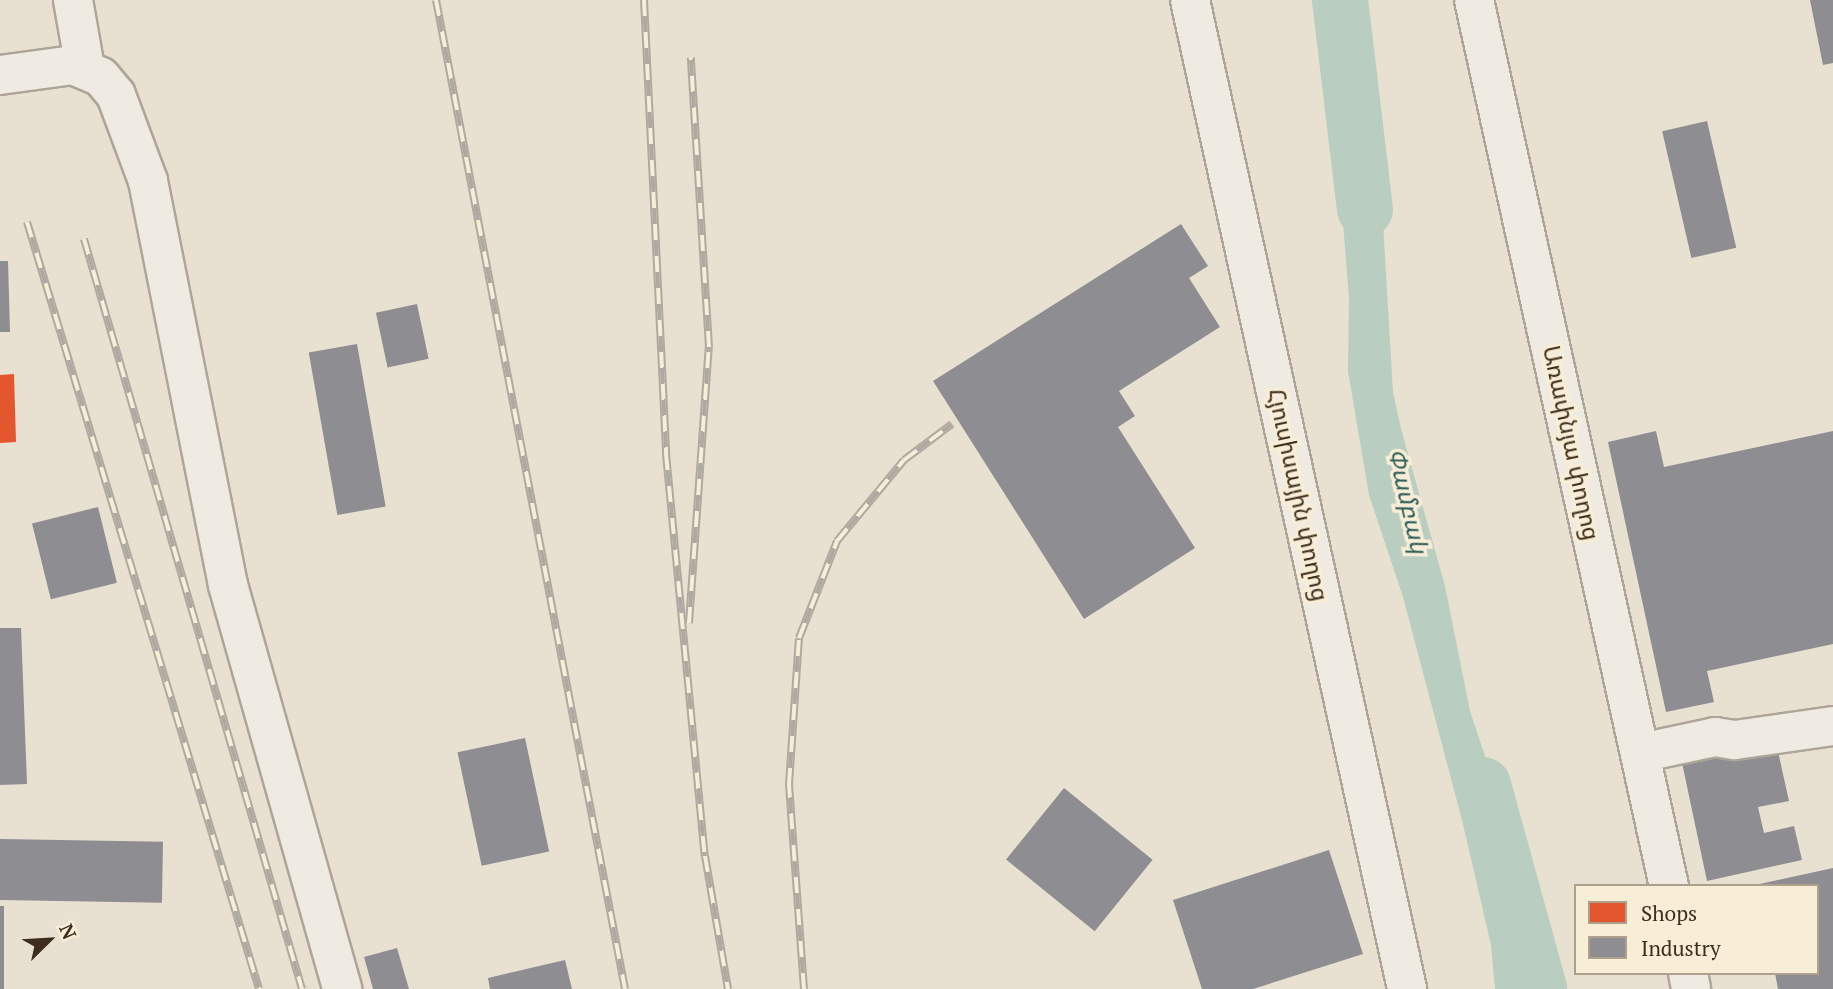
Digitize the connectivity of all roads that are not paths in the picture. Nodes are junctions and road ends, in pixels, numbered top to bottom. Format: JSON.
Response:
{"nodes":[{"id":1,"x":74,"y":0,"type":"edge"},
{"id":2,"x":1190,"y":0,"type":"edge"},
{"id":3,"x":1474,"y":0,"type":"edge"},
{"id":4,"x":85,"y":68,"type":"junction"},
{"id":5,"x":0,"y":75,"type":"edge"},
{"id":6,"x":1833,"y":726,"type":"edge"},
{"id":7,"x":1640,"y":753,"type":"junction"},
{"id":8,"x":1669,"y":884,"type":"edge"},
{"id":9,"x":342,"y":989,"type":"edge"},
{"id":10,"x":1407,"y":989,"type":"edge"}],
"edges":[{"from":1,"to":4,"type":"street"},
{"from":2,"to":10,"type":"street","name":"Հյուսիսային փողոց"},
{"from":3,"to":7,"type":"street","name":"Առափնյա փողոց"},
{"from":4,"to":5,"type":"street"},
{"from":4,"to":9,"type":"street"},
{"from":6,"to":7,"type":"street"},
{"from":7,"to":8,"type":"street","name":"Առափնյա փողոց"}]}
